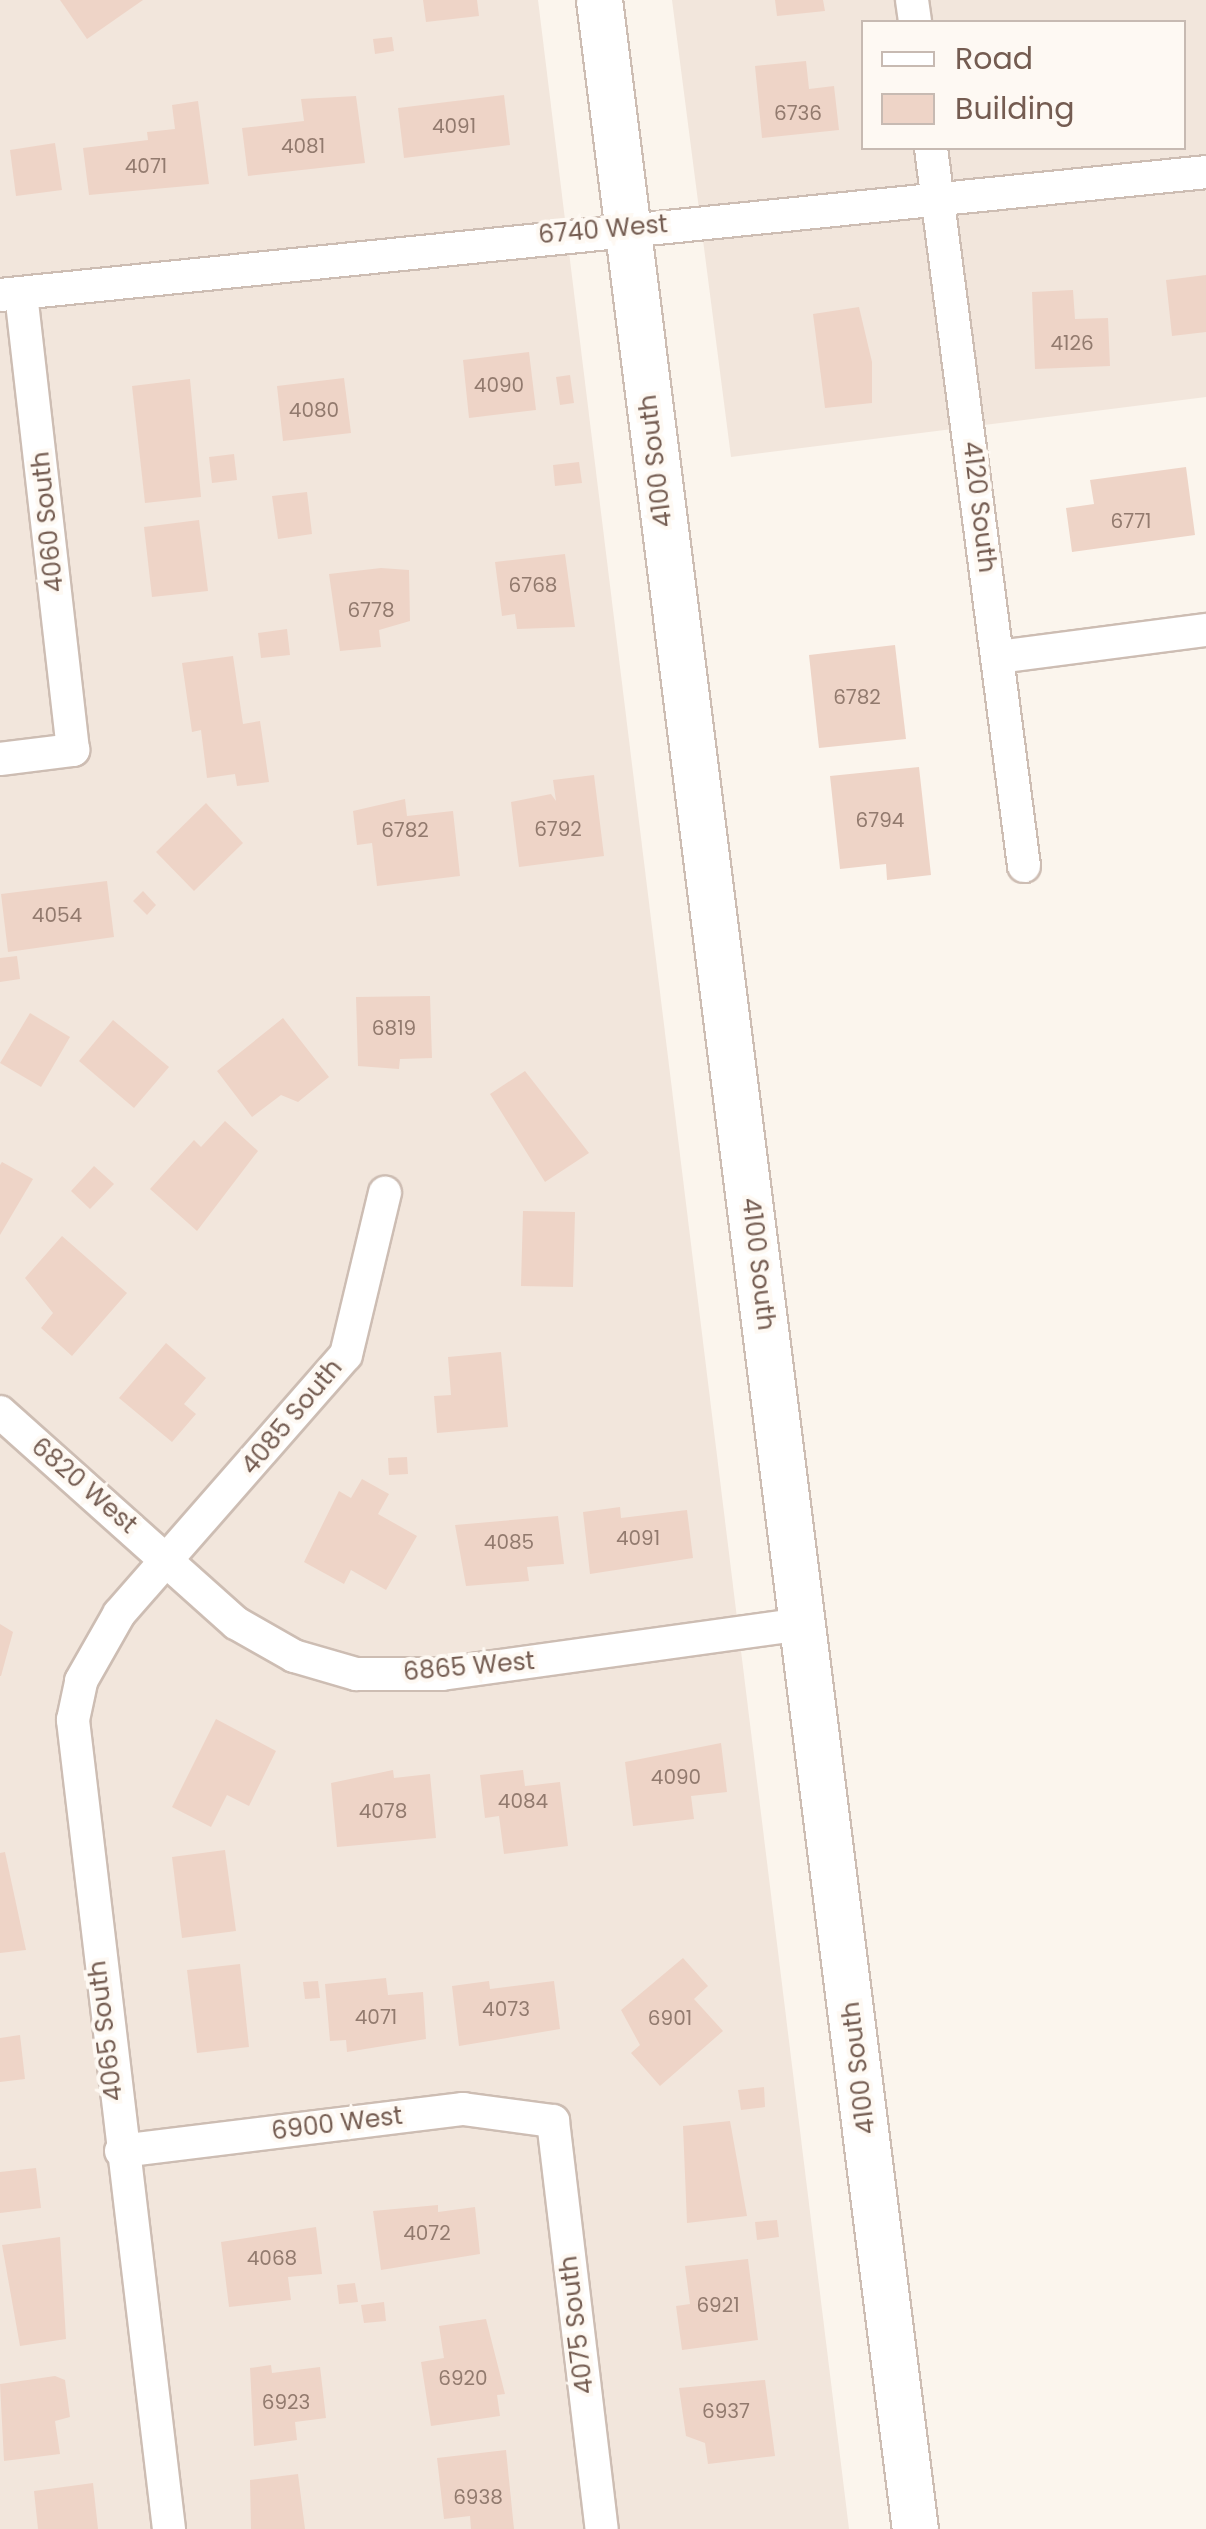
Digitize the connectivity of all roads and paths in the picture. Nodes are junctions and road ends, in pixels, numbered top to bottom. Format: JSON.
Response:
{"nodes":[{"id":1,"x":599,"y":0,"type":"edge"},
{"id":2,"x":931,"y":150,"type":"edge"},
{"id":3,"x":1206,"y":172,"type":"edge"},
{"id":4,"x":936,"y":196,"type":"junction"},
{"id":5,"x":627,"y":230,"type":"junction"},
{"id":6,"x":11,"y":295,"type":"edge"},
{"id":7,"x":1206,"y":630,"type":"edge"},
{"id":8,"x":998,"y":657,"type":"junction"},
{"id":9,"x":0,"y":758,"type":"edge"},
{"id":10,"x":1024,"y":866,"type":"dead end"},
{"id":11,"x":386,"y":1193,"type":"dead end"},
{"id":12,"x":0,"y":1412,"type":"edge"},
{"id":13,"x":168,"y":1560,"type":"junction"},
{"id":14,"x":804,"y":1624,"type":"junction"},
{"id":15,"x":552,"y":2121,"type":"joint"},
{"id":16,"x":121,"y":2151,"type":"junction"},
{"id":17,"x":170,"y":2529,"type":"edge"},
{"id":18,"x":602,"y":2529,"type":"edge"},
{"id":19,"x":915,"y":2529,"type":"edge"}],
"edges":[{"from":1,"to":5,"type":"main road","name":"4100 South"},
{"from":2,"to":4,"type":"street","name":"4120 South"},
{"from":3,"to":4,"type":"street","name":"6740 West"},
{"from":4,"to":5,"type":"street","name":"6740 West"},
{"from":4,"to":8,"type":"street","name":"4120 South"},
{"from":5,"to":6,"type":"street","name":"6740 West"},
{"from":5,"to":14,"type":"main road","name":"4100 South"},
{"from":6,"to":9,"type":"street","name":"4060 South"},
{"from":7,"to":8,"type":"street"},
{"from":8,"to":10,"type":"street","name":"4120 South"},
{"from":11,"to":13,"type":"street","name":"4085 South"},
{"from":12,"to":13,"type":"street","name":"6820 West"},
{"from":13,"to":14,"type":"street","name":"6865 West"},
{"from":13,"to":16,"type":"street","name":"4065 South"},
{"from":14,"to":19,"type":"main road","name":"4100 South"},
{"from":15,"to":16,"type":"street","name":"6900 West"},
{"from":15,"to":18,"type":"street","name":"4075 South"},
{"from":16,"to":17,"type":"street","name":"4065 South"}]}
